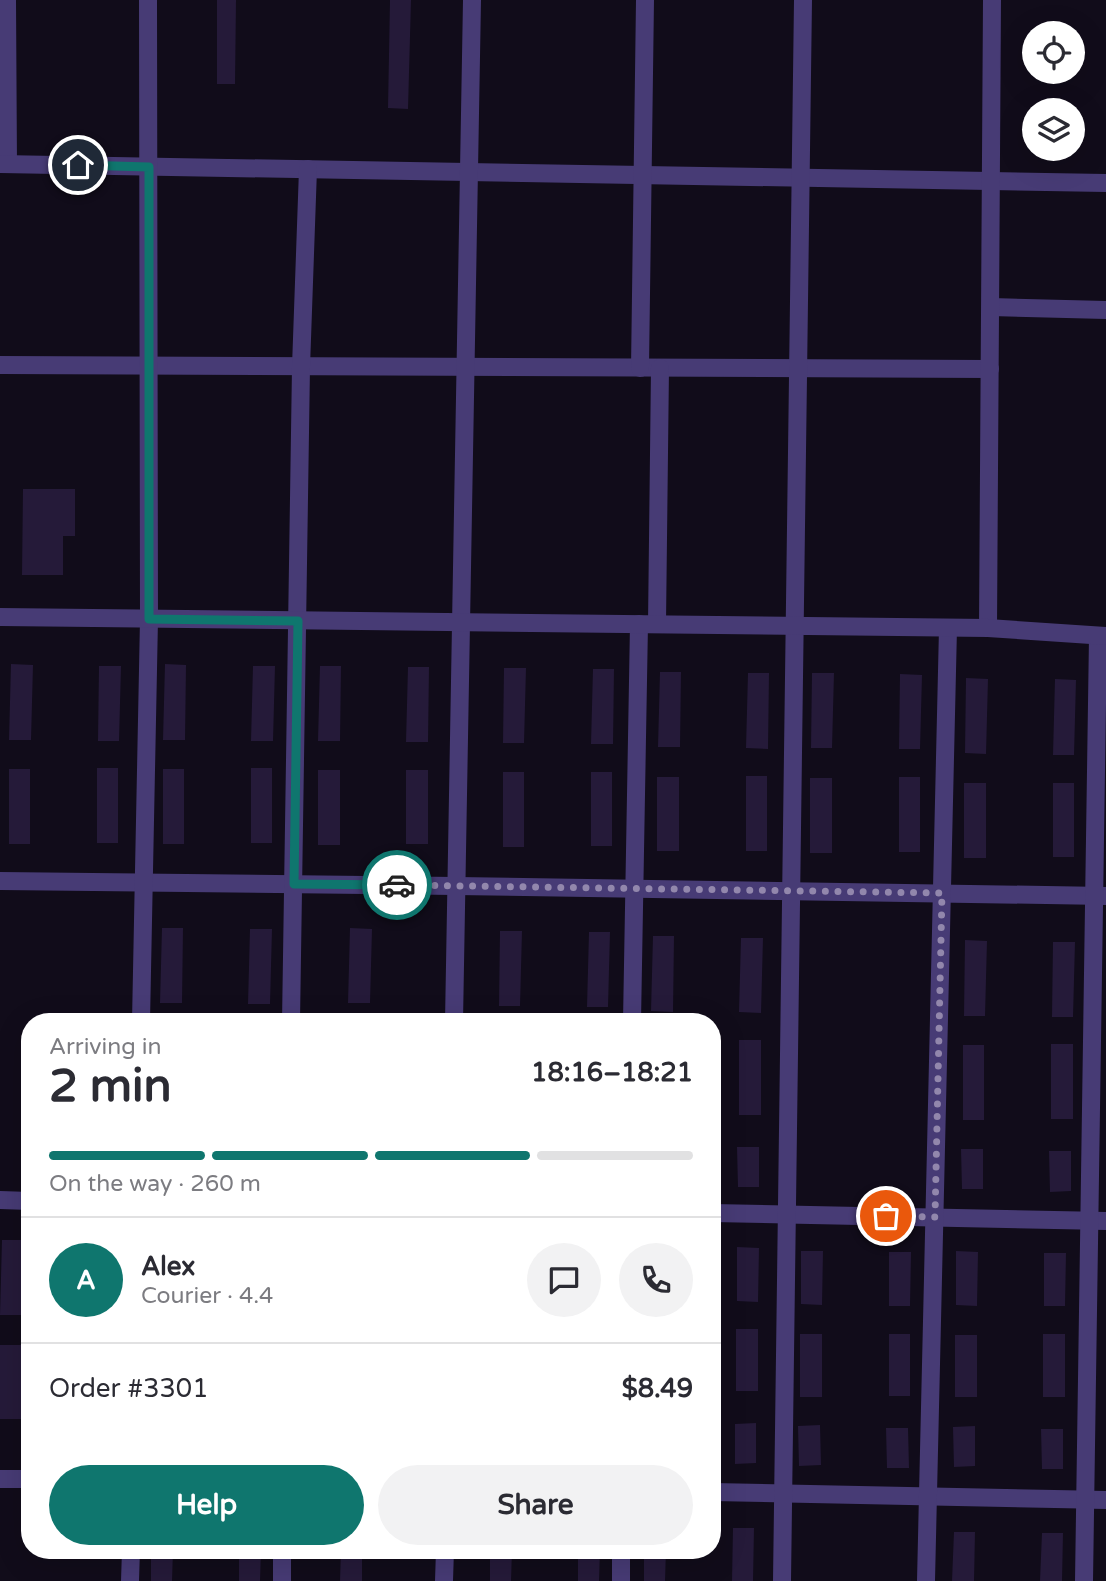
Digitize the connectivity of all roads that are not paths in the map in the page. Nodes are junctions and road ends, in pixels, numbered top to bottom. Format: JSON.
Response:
{"nodes":[{"id":1,"x":7,"y":0,"type":"edge"},
{"id":2,"x":148,"y":0,"type":"edge"},
{"id":3,"x":472,"y":0,"type":"edge"},
{"id":4,"x":645,"y":0,"type":"edge"},
{"id":5,"x":803,"y":0,"type":"edge"},
{"id":6,"x":992,"y":0,"type":"edge"},
{"id":7,"x":4,"y":164,"type":"edge"},
{"id":8,"x":149,"y":167,"type":"junction"},
{"id":9,"x":308,"y":169,"type":"junction"},
{"id":10,"x":469,"y":172,"type":"junction"},
{"id":11,"x":643,"y":175,"type":"junction"},
{"id":12,"x":801,"y":178,"type":"junction"},
{"id":13,"x":991,"y":181,"type":"junction"},
{"id":14,"x":1106,"y":183,"type":"edge"},
{"id":15,"x":990,"y":307,"type":"junction"},
{"id":16,"x":1106,"y":310,"type":"edge"},
{"id":17,"x":0,"y":365,"type":"edge"},
{"id":18,"x":149,"y":366,"type":"junction"},
{"id":19,"x":301,"y":367,"type":"junction"},
{"id":20,"x":465,"y":368,"type":"junction"},
{"id":21,"x":640,"y":368,"type":"junction"},
{"id":22,"x":660,"y":368,"type":"junction"},
{"id":23,"x":798,"y":368,"type":"junction"},
{"id":24,"x":990,"y":369,"type":"junction"},
{"id":25,"x":0,"y":379,"type":"edge"},
{"id":26,"x":0,"y":617,"type":"edge"},
{"id":27,"x":149,"y":619,"type":"junction"},
{"id":28,"x":298,"y":621,"type":"junction"},
{"id":29,"x":461,"y":622,"type":"junction"},
{"id":30,"x":639,"y":624,"type":"junction"},
{"id":31,"x":657,"y":624,"type":"junction"},
{"id":32,"x":795,"y":626,"type":"junction"},
{"id":33,"x":948,"y":628,"type":"junction"},
{"id":34,"x":988,"y":628,"type":"junction"},
{"id":35,"x":1102,"y":636,"type":"edge"},
{"id":36,"x":0,"y":881,"type":"edge"},
{"id":37,"x":144,"y":883,"type":"junction"},
{"id":38,"x":294,"y":884,"type":"junction"},
{"id":39,"x":456,"y":886,"type":"junction"},
{"id":40,"x":635,"y":889,"type":"junction"},
{"id":41,"x":791,"y":891,"type":"junction"},
{"id":42,"x":942,"y":893,"type":"junction"},
{"id":43,"x":1100,"y":896,"type":"edge"},
{"id":44,"x":141,"y":1013,"type":"edge"},
{"id":45,"x":291,"y":1013,"type":"edge"},
{"id":46,"x":454,"y":1013,"type":"edge"},
{"id":47,"x":632,"y":1013,"type":"edge"},
{"id":48,"x":0,"y":1200,"type":"edge"},
{"id":49,"x":21,"y":1200,"type":"edge"},
{"id":50,"x":721,"y":1213,"type":"edge"},
{"id":51,"x":787,"y":1215,"type":"junction"},
{"id":52,"x":935,"y":1217,"type":"junction"},
{"id":53,"x":1098,"y":1220,"type":"edge"},
{"id":54,"x":0,"y":1479,"type":"edge"},
{"id":55,"x":21,"y":1479,"type":"edge"},
{"id":56,"x":721,"y":1492,"type":"edge"},
{"id":57,"x":783,"y":1494,"type":"junction"},
{"id":58,"x":928,"y":1496,"type":"junction"},
{"id":59,"x":1086,"y":1499,"type":"junction"},
{"id":60,"x":1106,"y":1500,"type":"edge"},
{"id":61,"x":131,"y":1559,"type":"edge"},
{"id":62,"x":282,"y":1559,"type":"edge"},
{"id":63,"x":445,"y":1559,"type":"edge"},
{"id":64,"x":621,"y":1559,"type":"edge"},
{"id":65,"x":130,"y":1581,"type":"edge"},
{"id":66,"x":282,"y":1581,"type":"edge"},
{"id":67,"x":444,"y":1581,"type":"edge"},
{"id":68,"x":621,"y":1581,"type":"edge"},
{"id":69,"x":782,"y":1581,"type":"edge"},
{"id":70,"x":926,"y":1581,"type":"edge"},
{"id":71,"x":1084,"y":1581,"type":"edge"}],
"edges":[{"from":1,"to":7,"type":"street"},
{"from":2,"to":8,"type":"street"},
{"from":3,"to":10,"type":"street"},
{"from":4,"to":11,"type":"street"},
{"from":5,"to":12,"type":"street"},
{"from":6,"to":13,"type":"street"},
{"from":7,"to":8,"type":"street"},
{"from":8,"to":9,"type":"street"},
{"from":8,"to":18,"type":"street"},
{"from":9,"to":10,"type":"street"},
{"from":9,"to":19,"type":"street"},
{"from":10,"to":11,"type":"street"},
{"from":10,"to":20,"type":"street"},
{"from":11,"to":12,"type":"street"},
{"from":11,"to":21,"type":"street"},
{"from":12,"to":13,"type":"street"},
{"from":12,"to":23,"type":"street"},
{"from":13,"to":14,"type":"street"},
{"from":13,"to":15,"type":"street"},
{"from":15,"to":16,"type":"street"},
{"from":15,"to":24,"type":"street"},
{"from":17,"to":18,"type":"street"},
{"from":17,"to":25,"type":"street"},
{"from":18,"to":19,"type":"street"},
{"from":18,"to":27,"type":"street"},
{"from":19,"to":20,"type":"street"},
{"from":19,"to":28,"type":"street"},
{"from":20,"to":21,"type":"street"},
{"from":20,"to":29,"type":"street"},
{"from":21,"to":22,"type":"street"},
{"from":22,"to":23,"type":"street"},
{"from":22,"to":31,"type":"street"},
{"from":23,"to":24,"type":"street"},
{"from":23,"to":32,"type":"street"},
{"from":24,"to":34,"type":"street"},
{"from":26,"to":27,"type":"street"},
{"from":27,"to":28,"type":"street"},
{"from":27,"to":37,"type":"street"},
{"from":28,"to":29,"type":"street"},
{"from":28,"to":38,"type":"street"},
{"from":29,"to":30,"type":"street"},
{"from":29,"to":39,"type":"street"},
{"from":30,"to":31,"type":"street"},
{"from":30,"to":40,"type":"street"},
{"from":31,"to":32,"type":"street"},
{"from":32,"to":33,"type":"street"},
{"from":32,"to":41,"type":"street"},
{"from":33,"to":34,"type":"street"},
{"from":33,"to":42,"type":"street"},
{"from":34,"to":35,"type":"street"},
{"from":35,"to":43,"type":"street"},
{"from":36,"to":37,"type":"street"},
{"from":37,"to":38,"type":"street"},
{"from":37,"to":44,"type":"street"},
{"from":38,"to":39,"type":"street"},
{"from":38,"to":45,"type":"street"},
{"from":39,"to":40,"type":"street"},
{"from":39,"to":46,"type":"street"},
{"from":40,"to":41,"type":"street"},
{"from":40,"to":47,"type":"street"},
{"from":41,"to":42,"type":"street"},
{"from":41,"to":51,"type":"street"},
{"from":42,"to":43,"type":"street"},
{"from":42,"to":52,"type":"street"},
{"from":43,"to":53,"type":"street"},
{"from":48,"to":49,"type":"street"},
{"from":50,"to":51,"type":"street"},
{"from":51,"to":52,"type":"street"},
{"from":51,"to":57,"type":"street"},
{"from":52,"to":53,"type":"street"},
{"from":52,"to":58,"type":"street"},
{"from":53,"to":59,"type":"street"},
{"from":54,"to":55,"type":"street"},
{"from":56,"to":57,"type":"street"},
{"from":57,"to":58,"type":"street"},
{"from":57,"to":69,"type":"street"},
{"from":58,"to":59,"type":"street"},
{"from":58,"to":70,"type":"street"},
{"from":59,"to":60,"type":"street"},
{"from":59,"to":71,"type":"street"},
{"from":61,"to":65,"type":"street"},
{"from":62,"to":66,"type":"street"},
{"from":63,"to":67,"type":"street"},
{"from":64,"to":68,"type":"street"}]}
